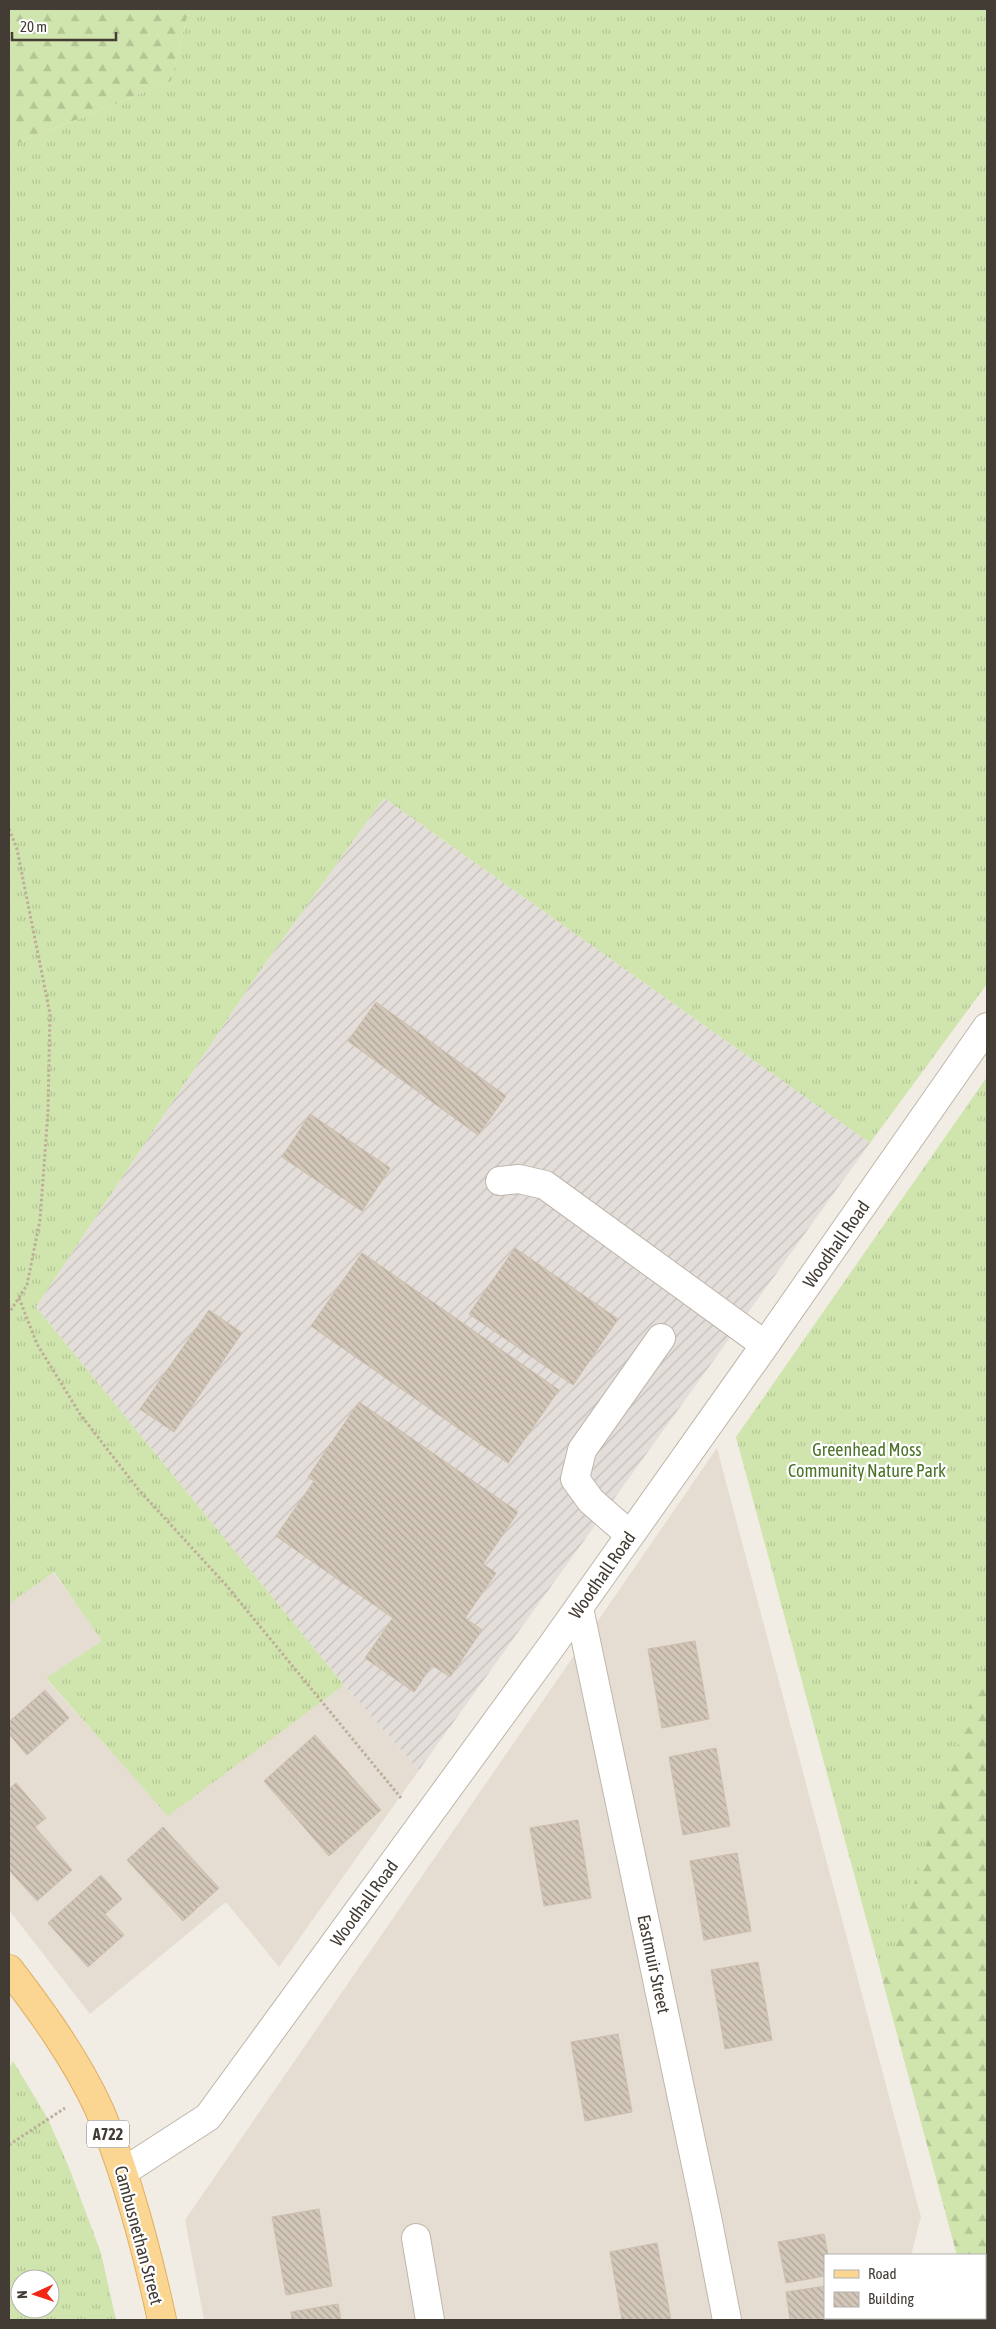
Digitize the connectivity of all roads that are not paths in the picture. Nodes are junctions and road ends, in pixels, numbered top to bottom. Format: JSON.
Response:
{"nodes":[{"id":1,"x":987,"y":1027,"type":"edge"},
{"id":2,"x":500,"y":1181,"type":"dead end"},
{"id":3,"x":661,"y":1338,"type":"dead end"},
{"id":4,"x":766,"y":1345,"type":"junction"},
{"id":5,"x":630,"y":1536,"type":"junction"},
{"id":6,"x":579,"y":1608,"type":"junction"},
{"id":7,"x":9,"y":1969,"type":"edge"},
{"id":8,"x":123,"y":2172,"type":"junction"},
{"id":9,"x":416,"y":2238,"type":"dead end"},
{"id":10,"x":162,"y":2320,"type":"edge"},
{"id":11,"x":430,"y":2320,"type":"edge"},
{"id":12,"x":727,"y":2320,"type":"edge"}],
"edges":[{"from":1,"to":4,"type":"street","name":"Woodhall Road"},
{"from":2,"to":4,"type":"street"},
{"from":3,"to":5,"type":"street"},
{"from":4,"to":5,"type":"street","name":"Woodhall Road"},
{"from":5,"to":6,"type":"street","name":"Woodhall Road"},
{"from":6,"to":8,"type":"street","name":"Woodhall Road"},
{"from":6,"to":12,"type":"street","name":"Eastmuir Street"},
{"from":7,"to":8,"type":"main road","name":"Cambusnethan Street","number":"A722"},
{"from":8,"to":10,"type":"main road","name":"Cambusnethan Street","number":"A722"},
{"from":9,"to":11,"type":"street"}]}
